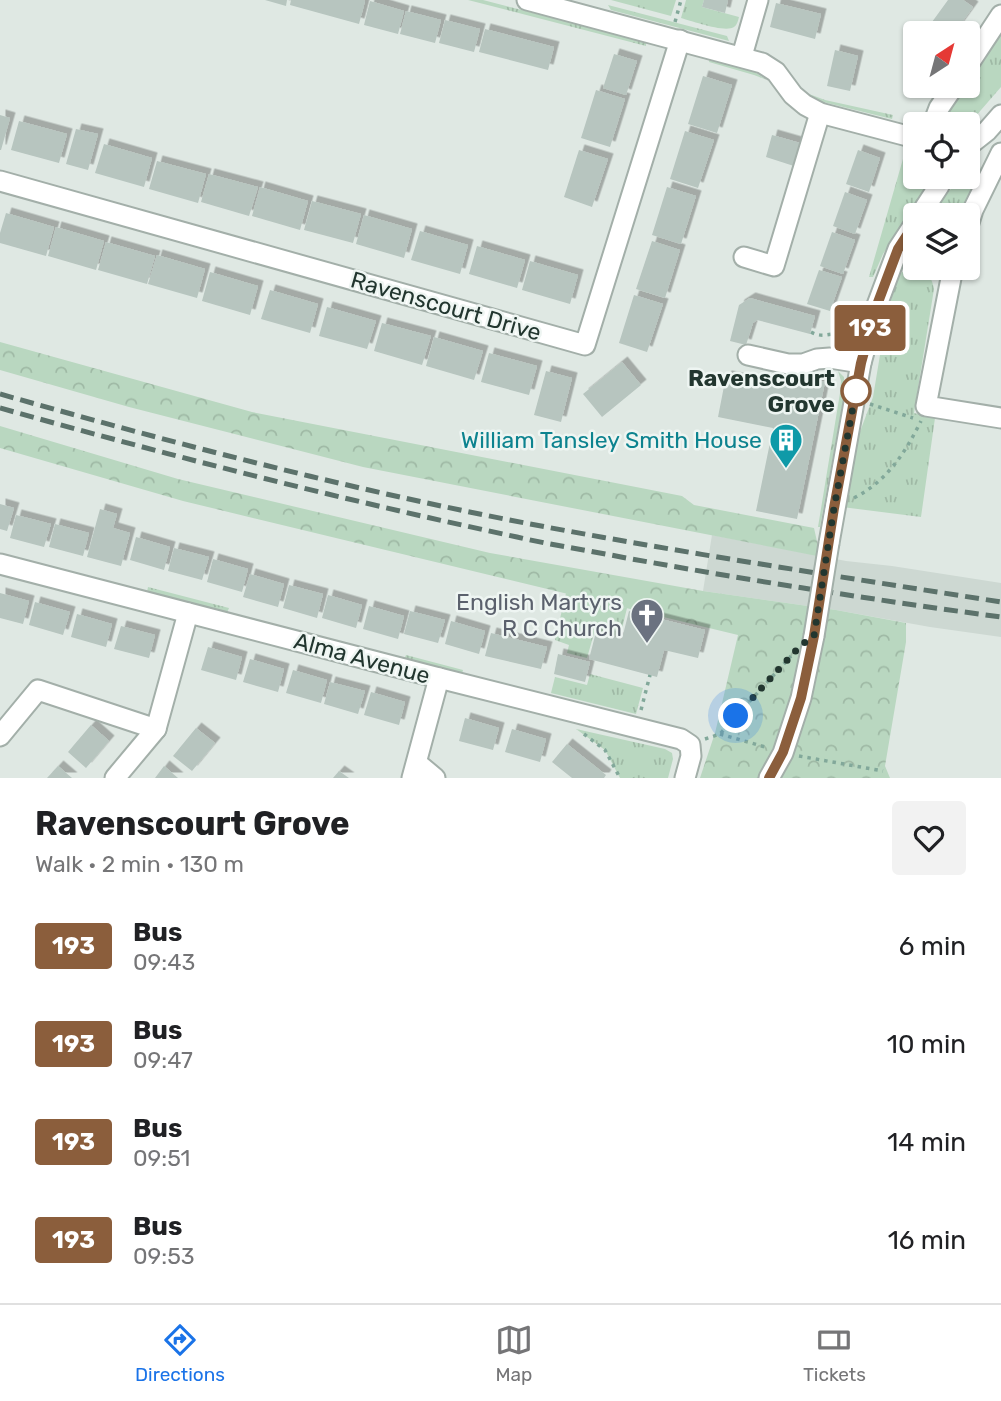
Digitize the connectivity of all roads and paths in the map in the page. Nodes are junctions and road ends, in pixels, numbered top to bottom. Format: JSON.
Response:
{"nodes":[{"id":1,"x":527,"y":0,"type":"edge"},
{"id":2,"x":758,"y":0,"type":"edge"},
{"id":3,"x":1001,"y":15,"type":"edge"},
{"id":4,"x":680,"y":40,"type":"junction"},
{"id":5,"x":980,"y":47,"type":"edge"},
{"id":6,"x":743,"y":56,"type":"junction"},
{"id":7,"x":820,"y":113,"type":"junction"},
{"id":8,"x":1001,"y":115,"type":"edge"},
{"id":9,"x":903,"y":135,"type":"edge"},
{"id":10,"x":994,"y":137,"type":"edge"},
{"id":11,"x":1001,"y":153,"type":"edge"},
{"id":12,"x":0,"y":181,"type":"edge"},
{"id":13,"x":976,"y":203,"type":"edge"},
{"id":14,"x":744,"y":257,"type":"dead end"},
{"id":15,"x":903,"y":257,"type":"edge"},
{"id":16,"x":950,"y":280,"type":"edge"},
{"id":17,"x":811,"y":332,"type":"dead end"},
{"id":18,"x":851,"y":332,"type":"dead end"},
{"id":19,"x":748,"y":355,"type":"dead end"},
{"id":20,"x":861,"y":363,"type":"junction"},
{"id":21,"x":855,"y":399,"type":"junction"},
{"id":22,"x":924,"y":414,"type":"junction"},
{"id":23,"x":1001,"y":418,"type":"edge"},
{"id":24,"x":834,"y":508,"type":"junction"},
{"id":25,"x":0,"y":564,"type":"edge"},
{"id":26,"x":188,"y":613,"type":"junction"},
{"id":27,"x":814,"y":636,"type":"junction"},
{"id":28,"x":650,"y":675,"type":"dead end"},
{"id":29,"x":439,"y":678,"type":"junction"},
{"id":30,"x":637,"y":728,"type":"junction"},
{"id":31,"x":156,"y":729,"type":"junction"},
{"id":32,"x":0,"y":736,"type":"edge"},
{"id":33,"x":689,"y":738,"type":"junction"},
{"id":34,"x":414,"y":770,"type":"edge"},
{"id":35,"x":115,"y":778,"type":"edge"},
{"id":36,"x":435,"y":778,"type":"edge"},
{"id":37,"x":685,"y":778,"type":"edge"},
{"id":38,"x":769,"y":778,"type":"edge"}],
"edges":[{"from":1,"to":4,"type":"street"},
{"from":2,"to":6,"type":"street"},
{"from":3,"to":5,"type":"street"},
{"from":4,"to":6,"type":"street"},
{"from":4,"to":12,"type":"street","name":"Ravenscourt Drive"},
{"from":6,"to":7,"type":"street"},
{"from":7,"to":9,"type":"street"},
{"from":7,"to":14,"type":"street"},
{"from":8,"to":10,"type":"street"},
{"from":11,"to":13,"type":"street"},
{"from":15,"to":20,"type":"street"},
{"from":16,"to":22,"type":"street"},
{"from":17,"to":18,"type":"path"},
{"from":19,"to":20,"type":"street"},
{"from":20,"to":21,"type":"street"},
{"from":21,"to":22,"type":"path"},
{"from":21,"to":24,"type":"street"},
{"from":22,"to":23,"type":"street"},
{"from":22,"to":24,"type":"path"},
{"from":24,"to":27,"type":"street","bridge":true},
{"from":25,"to":26,"type":"street","name":"Alma Avenue"},
{"from":26,"to":29,"type":"street","name":"Alma Avenue"},
{"from":26,"to":31,"type":"street"},
{"from":27,"to":33,"type":"path"},
{"from":27,"to":38,"type":"street"},
{"from":28,"to":30,"type":"path"},
{"from":29,"to":30,"type":"street","name":"Alma Avenue"},
{"from":29,"to":34,"type":"street"},
{"from":30,"to":33,"type":"street","name":"Alma Avenue"},
{"from":31,"to":32,"type":"street"},
{"from":31,"to":35,"type":"street"},
{"from":33,"to":37,"type":"street"},
{"from":34,"to":36,"type":"street"}]}
